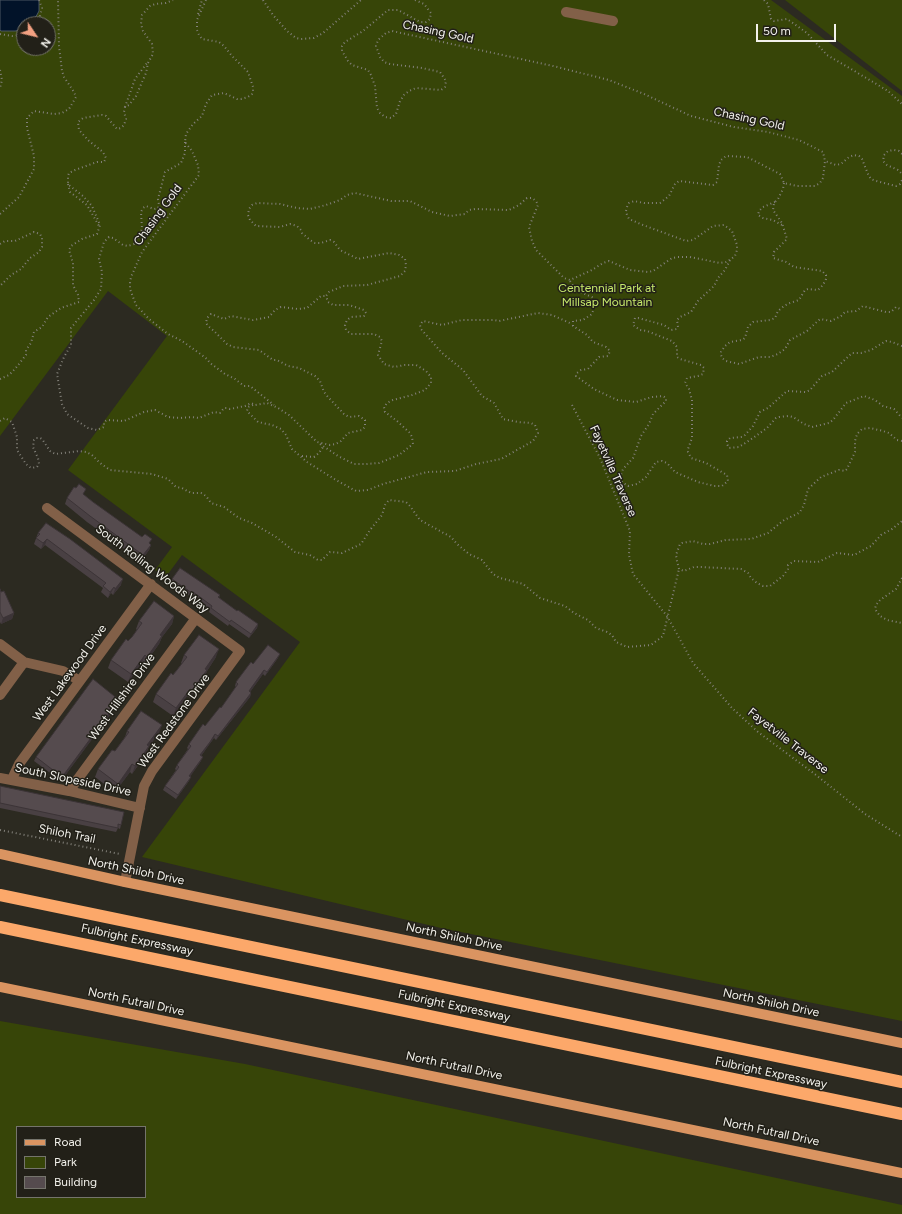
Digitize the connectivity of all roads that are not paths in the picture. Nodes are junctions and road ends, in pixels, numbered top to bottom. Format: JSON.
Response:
{"nodes":[{"id":1,"x":566,"y":12,"type":"dead end"},
{"id":2,"x":613,"y":21,"type":"dead end"},
{"id":3,"x":48,"y":508,"type":"dead end"},
{"id":4,"x":151,"y":584,"type":"junction"},
{"id":5,"x":196,"y":618,"type":"junction"},
{"id":6,"x":0,"y":644,"type":"edge"},
{"id":7,"x":240,"y":651,"type":"joint"},
{"id":8,"x":24,"y":662,"type":"junction"},
{"id":9,"x":80,"y":681,"type":"junction"},
{"id":10,"x":0,"y":695,"type":"edge"},
{"id":11,"x":0,"y":778,"type":"edge"},
{"id":12,"x":12,"y":779,"type":"junction"},
{"id":13,"x":69,"y":791,"type":"junction"},
{"id":14,"x":140,"y":808,"type":"junction"},
{"id":15,"x":0,"y":854,"type":"edge"},
{"id":16,"x":125,"y":882,"type":"junction"},
{"id":17,"x":0,"y":892,"type":"edge"},
{"id":18,"x":0,"y":895,"type":"edge"},
{"id":19,"x":18,"y":899,"type":"junction"},
{"id":20,"x":0,"y":926,"type":"edge"},
{"id":21,"x":0,"y":987,"type":"edge"},
{"id":22,"x":902,"y":1043,"type":"edge"},
{"id":23,"x":902,"y":1082,"type":"edge"},
{"id":24,"x":902,"y":1114,"type":"edge"},
{"id":25,"x":902,"y":1172,"type":"edge"}],
"edges":[{"from":1,"to":2,"type":"lane"},
{"from":3,"to":4,"type":"lane","name":"South Rolling Woods Way"},
{"from":4,"to":5,"type":"lane","name":"South Rolling Woods Way"},
{"from":4,"to":9,"type":"lane","name":"West Lakewood Drive"},
{"from":5,"to":7,"type":"lane","name":"South Rolling Woods Way"},
{"from":5,"to":13,"type":"lane","name":"West Hillshire Drive"},
{"from":6,"to":8,"type":"lane"},
{"from":7,"to":14,"type":"lane","name":"West Redstone Drive"},
{"from":8,"to":9,"type":"lane"},
{"from":8,"to":10,"type":"lane"},
{"from":9,"to":12,"type":"lane","name":"West Lakewood Drive"},
{"from":11,"to":12,"type":"lane","name":"South Slopeside Drive"},
{"from":12,"to":13,"type":"lane","name":"South Slopeside Drive"},
{"from":13,"to":14,"type":"lane","name":"South Slopeside Drive"},
{"from":14,"to":16,"type":"lane","name":"West Redstone Drive"},
{"from":15,"to":16,"type":"main road","name":"North Shiloh Drive"},
{"from":16,"to":22,"type":"main road","name":"North Shiloh Drive"},
{"from":17,"to":19,"type":"highway"},
{"from":18,"to":19,"type":"highway","name":"Fulbright Expressway"},
{"from":19,"to":23,"type":"highway","name":"Fulbright Expressway"},
{"from":20,"to":24,"type":"highway","name":"Fulbright Expressway"},
{"from":21,"to":25,"type":"main road","name":"North Futrall Drive"}]}
